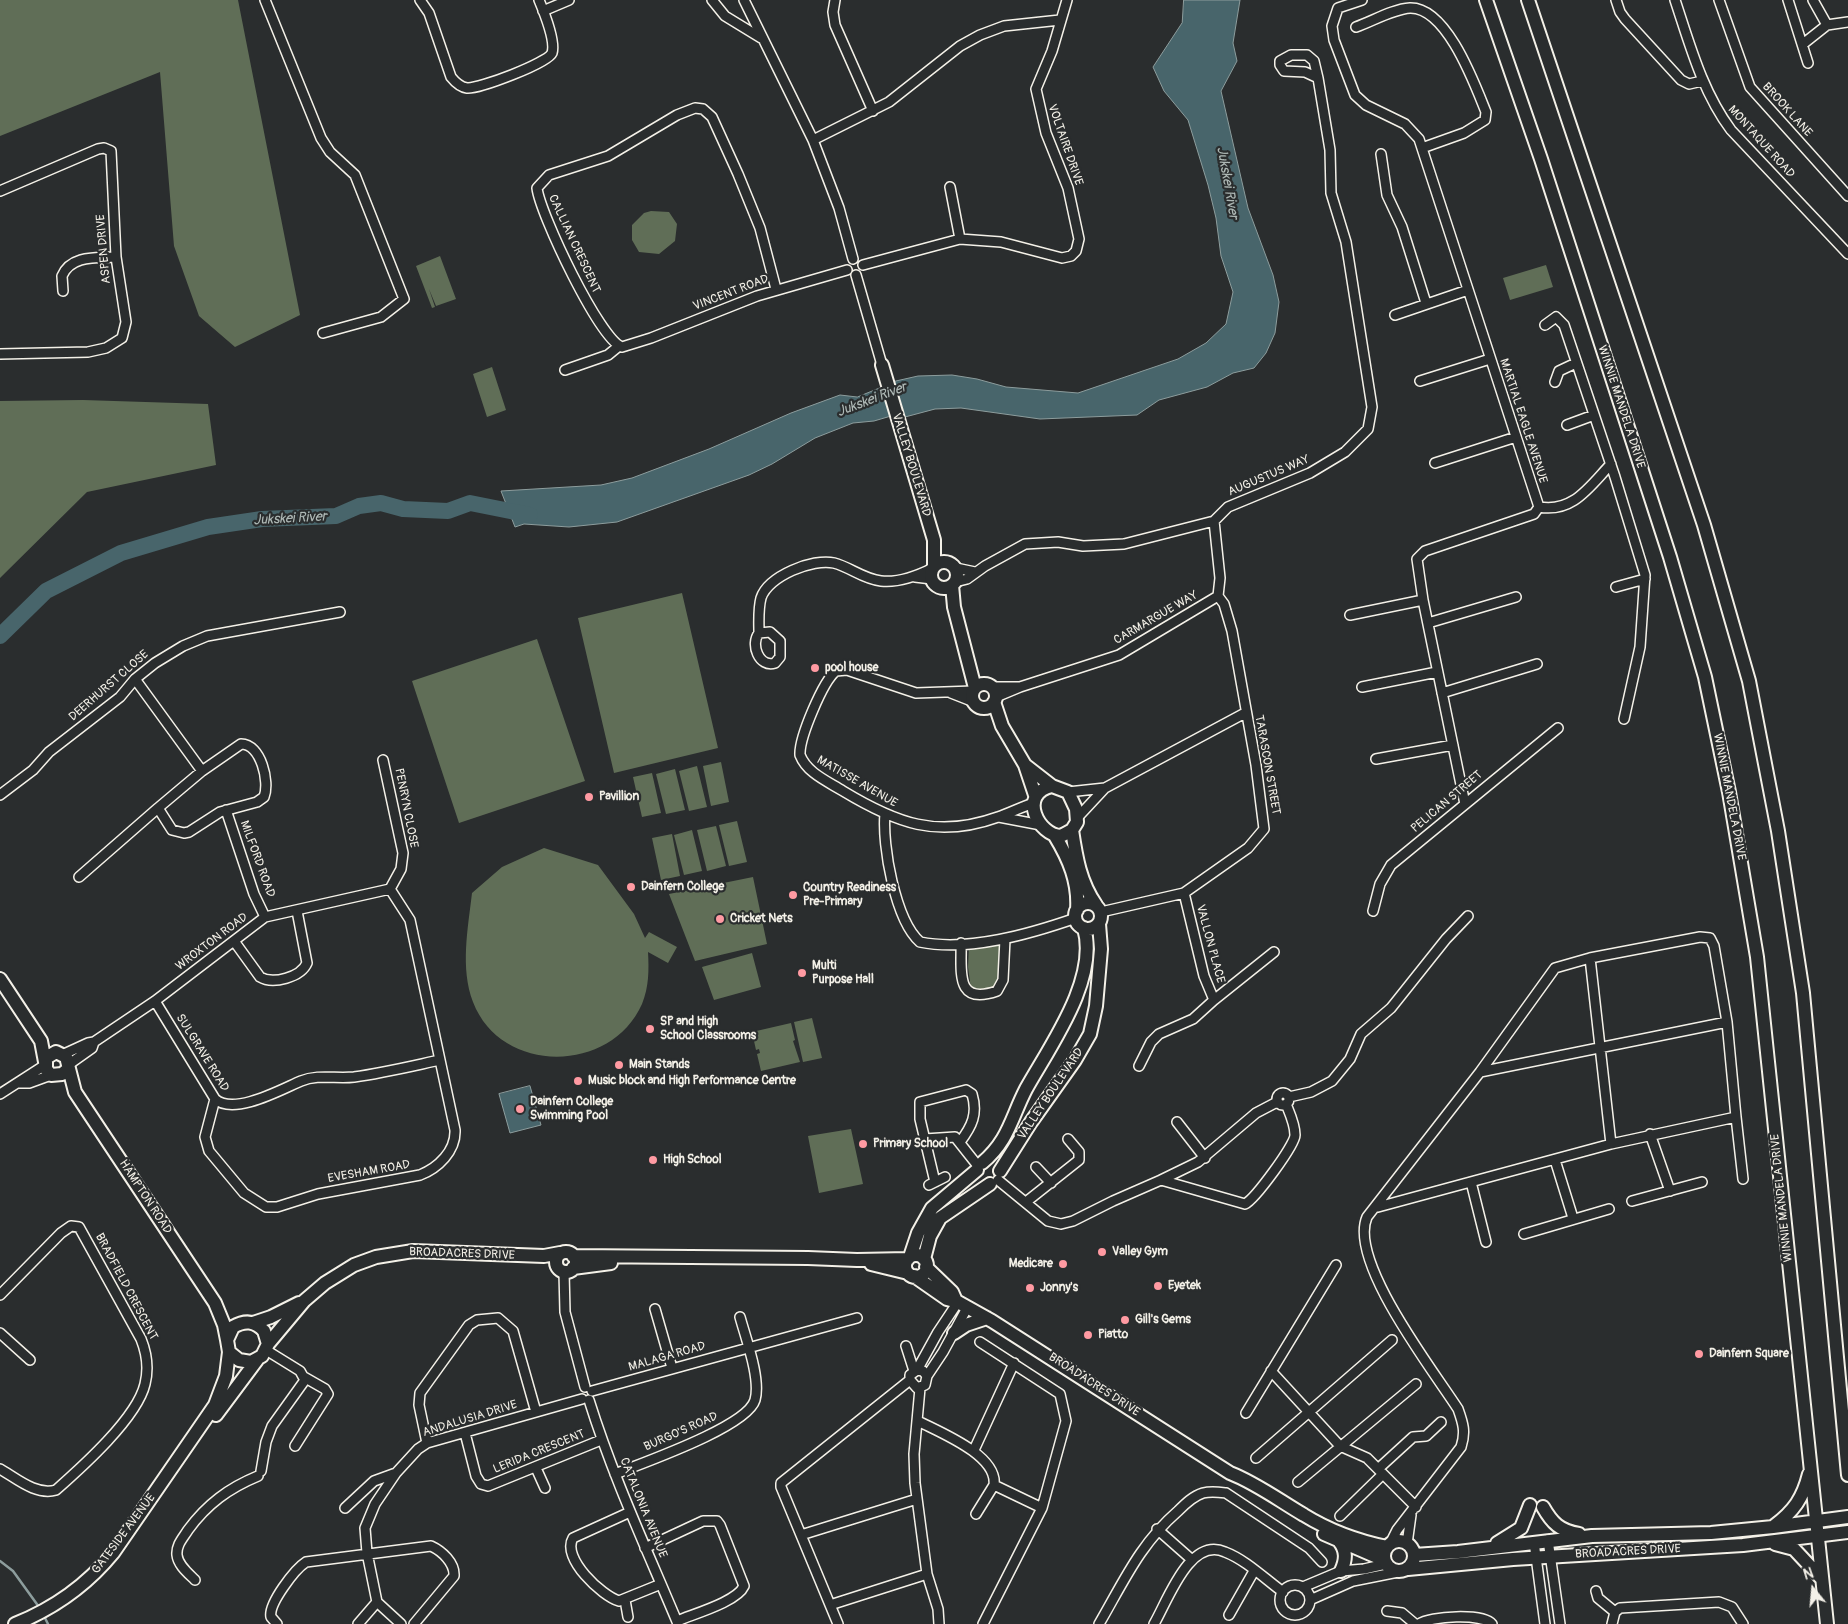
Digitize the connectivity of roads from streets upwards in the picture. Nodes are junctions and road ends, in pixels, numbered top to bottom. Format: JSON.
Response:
{"nodes":[{"id":1,"x":265,"y":0,"type":"edge"},
{"id":2,"x":420,"y":0,"type":"edge"},
{"id":3,"x":539,"y":0,"type":"edge"},
{"id":4,"x":569,"y":0,"type":"edge"},
{"id":5,"x":712,"y":0,"type":"edge"},
{"id":6,"x":744,"y":0,"type":"edge"},
{"id":7,"x":835,"y":0,"type":"edge"},
{"id":8,"x":1067,"y":0,"type":"edge"},
{"id":9,"x":1362,"y":0,"type":"edge"},
{"id":10,"x":1528,"y":0,"type":"edge"},
{"id":11,"x":1616,"y":0,"type":"edge"},
{"id":12,"x":1675,"y":0,"type":"edge"},
{"id":13,"x":1719,"y":0,"type":"edge"},
{"id":14,"x":1788,"y":0,"type":"edge"},
{"id":15,"x":1813,"y":0,"type":"edge"},
{"id":16,"x":1485,"y":2,"type":"edge"},
{"id":17,"x":543,"y":11,"type":"junction"},
{"id":18,"x":1060,"y":20,"type":"junction"},
{"id":19,"x":1848,"y":22,"type":"edge"},
{"id":20,"x":1827,"y":25,"type":"junction"},
{"id":21,"x":1356,"y":27,"type":"dead end"},
{"id":22,"x":761,"y":38,"type":"junction"},
{"id":23,"x":1803,"y":44,"type":"junction"},
{"id":24,"x":1295,"y":55,"type":"junction"},
{"id":25,"x":1808,"y":63,"type":"dead end"},
{"id":26,"x":1299,"y":71,"type":"junction"},
{"id":27,"x":1318,"y":78,"type":"junction"},
{"id":28,"x":1702,"y":81,"type":"junction"},
{"id":29,"x":873,"y":111,"type":"junction"},
{"id":30,"x":813,"y":140,"type":"junction"},
{"id":31,"x":1422,"y":148,"type":"junction"},
{"id":32,"x":1381,"y":154,"type":"dead end"},
{"id":33,"x":950,"y":187,"type":"dead end"},
{"id":34,"x":0,"y":191,"type":"edge"},
{"id":35,"x":1848,"y":196,"type":"edge"},
{"id":36,"x":960,"y":239,"type":"junction"},
{"id":37,"x":1848,"y":254,"type":"edge"},
{"id":38,"x":116,"y":257,"type":"junction"},
{"id":39,"x":853,"y":259,"type":"junction"},
{"id":40,"x":863,"y":265,"type":"junction"},
{"id":41,"x":847,"y":270,"type":"junction"},
{"id":42,"x":856,"y":275,"type":"junction"},
{"id":43,"x":776,"y":289,"type":"junction"},
{"id":44,"x":1468,"y":290,"type":"junction"},
{"id":45,"x":63,"y":291,"type":"dead end"},
{"id":46,"x":1426,"y":303,"type":"junction"},
{"id":47,"x":1395,"y":315,"type":"dead end"},
{"id":48,"x":1545,"y":326,"type":"dead end"},
{"id":49,"x":323,"y":333,"type":"dead end"},
{"id":50,"x":622,"y":347,"type":"junction"},
{"id":51,"x":0,"y":354,"type":"edge"},
{"id":52,"x":1490,"y":359,"type":"junction"},
{"id":53,"x":1576,"y":363,"type":"junction"},
{"id":54,"x":882,"y":365,"type":"joint"},
{"id":55,"x":565,"y":370,"type":"dead end"},
{"id":56,"x":1420,"y":381,"type":"dead end"},
{"id":57,"x":1554,"y":382,"type":"dead end"},
{"id":58,"x":1594,"y":415,"type":"junction"},
{"id":59,"x":1567,"y":425,"type":"dead end"},
{"id":60,"x":1516,"y":437,"type":"junction"},
{"id":61,"x":1435,"y":463,"type":"dead end"},
{"id":62,"x":1611,"y":464,"type":"junction"},
{"id":63,"x":1539,"y":507,"type":"junction"},
{"id":64,"x":1214,"y":521,"type":"junction"},
{"id":65,"x":940,"y":572,"type":"junction"},
{"id":66,"x":975,"y":572,"type":"junction"},
{"id":67,"x":1645,"y":579,"type":"junction"},
{"id":68,"x":953,"y":584,"type":"junction"},
{"id":69,"x":1616,"y":587,"type":"dead end"},
{"id":70,"x":1218,"y":596,"type":"junction"},
{"id":71,"x":1516,"y":597,"type":"dead end"},
{"id":72,"x":1423,"y":600,"type":"junction"},
{"id":73,"x":954,"y":607,"type":"junction"},
{"id":74,"x":340,"y":612,"type":"dead end"},
{"id":75,"x":1350,"y":615,"type":"dead end"},
{"id":76,"x":1428,"y":623,"type":"junction"},
{"id":77,"x":759,"y":633,"type":"dead end"},
{"id":78,"x":1536,"y":664,"type":"dead end"},
{"id":79,"x":836,"y":671,"type":"joint"},
{"id":80,"x":1438,"y":672,"type":"junction"},
{"id":81,"x":135,"y":679,"type":"junction"},
{"id":82,"x":1362,"y":687,"type":"dead end"},
{"id":83,"x":1442,"y":693,"type":"junction"},
{"id":84,"x":984,"y":695,"type":"junction"},
{"id":85,"x":1245,"y":713,"type":"junction"},
{"id":86,"x":1624,"y":719,"type":"dead end"},
{"id":87,"x":1558,"y":728,"type":"dead end"},
{"id":88,"x":1453,"y":745,"type":"junction"},
{"id":89,"x":1376,"y":759,"type":"dead end"},
{"id":90,"x":383,"y":760,"type":"dead end"},
{"id":91,"x":1025,"y":765,"type":"junction"},
{"id":92,"x":202,"y":771,"type":"junction"},
{"id":93,"x":1052,"y":786,"type":"junction"},
{"id":94,"x":1105,"y":788,"type":"junction"},
{"id":95,"x":1068,"y":792,"type":"junction"},
{"id":96,"x":0,"y":796,"type":"edge"},
{"id":97,"x":1034,"y":799,"type":"junction"},
{"id":98,"x":1464,"y":804,"type":"junction"},
{"id":99,"x":158,"y":808,"type":"junction"},
{"id":100,"x":226,"y":810,"type":"junction"},
{"id":101,"x":885,"y":814,"type":"junction"},
{"id":102,"x":999,"y":817,"type":"junction"},
{"id":103,"x":1078,"y":817,"type":"junction"},
{"id":104,"x":1041,"y":825,"type":"junction"},
{"id":105,"x":1072,"y":830,"type":"junction"},
{"id":106,"x":1055,"y":836,"type":"junction"},
{"id":107,"x":79,"y":877,"type":"dead end"},
{"id":108,"x":390,"y":888,"type":"junction"},
{"id":109,"x":1184,"y":893,"type":"junction"},
{"id":110,"x":297,"y":911,"type":"junction"},
{"id":111,"x":1373,"y":911,"type":"dead end"},
{"id":112,"x":1099,"y":914,"type":"junction"},
{"id":113,"x":1468,"y":916,"type":"dead end"},
{"id":114,"x":265,"y":917,"type":"junction"},
{"id":115,"x":1079,"y":919,"type":"junction"},
{"id":116,"x":1005,"y":939,"type":"junction"},
{"id":117,"x":234,"y":941,"type":"junction"},
{"id":118,"x":961,"y":943,"type":"junction"},
{"id":119,"x":1274,"y":952,"type":"dead end"},
{"id":120,"x":1590,"y":958,"type":"junction"},
{"id":121,"x":0,"y":978,"type":"edge"},
{"id":122,"x":1214,"y":1000,"type":"junction"},
{"id":123,"x":155,"y":1001,"type":"junction"},
{"id":124,"x":1727,"y":1022,"type":"junction"},
{"id":125,"x":41,"y":1040,"type":"junction"},
{"id":126,"x":1601,"y":1047,"type":"junction"},
{"id":127,"x":64,"y":1060,"type":"junction"},
{"id":128,"x":440,"y":1060,"type":"junction"},
{"id":129,"x":1138,"y":1066,"type":"dead end"},
{"id":130,"x":49,"y":1069,"type":"junction"},
{"id":131,"x":1480,"y":1072,"type":"junction"},
{"id":132,"x":75,"y":1092,"type":"junction"},
{"id":133,"x":0,"y":1094,"type":"edge"},
{"id":134,"x":215,"y":1099,"type":"junction"},
{"id":135,"x":1288,"y":1101,"type":"junction"},
{"id":136,"x":1016,"y":1112,"type":"junction"},
{"id":137,"x":1736,"y":1117,"type":"junction"},
{"id":138,"x":1031,"y":1122,"type":"junction"},
{"id":139,"x":1177,"y":1122,"type":"dead end"},
{"id":140,"x":1650,"y":1134,"type":"junction"},
{"id":141,"x":925,"y":1139,"type":"junction"},
{"id":142,"x":1068,"y":1139,"type":"dead end"},
{"id":143,"x":960,"y":1142,"type":"junction"},
{"id":144,"x":1611,"y":1144,"type":"junction"},
{"id":145,"x":1205,"y":1158,"type":"junction"},
{"id":146,"x":1555,"y":1160,"type":"junction"},
{"id":147,"x":979,"y":1166,"type":"junction"},
{"id":148,"x":1036,"y":1166,"type":"dead end"},
{"id":149,"x":945,"y":1178,"type":"dead end"},
{"id":150,"x":996,"y":1178,"type":"junction"},
{"id":151,"x":1743,"y":1179,"type":"dead end"},
{"id":152,"x":1161,"y":1180,"type":"junction"},
{"id":153,"x":1471,"y":1182,"type":"junction"},
{"id":154,"x":1702,"y":1182,"type":"dead end"},
{"id":155,"x":1051,"y":1183,"type":"junction"},
{"id":156,"x":1670,"y":1191,"type":"junction"},
{"id":157,"x":1632,"y":1201,"type":"dead end"},
{"id":158,"x":1026,"y":1202,"type":"junction"},
{"id":159,"x":1378,"y":1206,"type":"junction"},
{"id":160,"x":1609,"y":1208,"type":"dead end"},
{"id":161,"x":1573,"y":1218,"type":"junction"},
{"id":162,"x":927,"y":1228,"type":"junction"},
{"id":163,"x":1524,"y":1234,"type":"dead end"},
{"id":164,"x":1486,"y":1242,"type":"dead end"},
{"id":165,"x":909,"y":1258,"type":"junction"},
{"id":166,"x":857,"y":1260,"type":"junction"},
{"id":167,"x":565,"y":1263,"type":"junction"},
{"id":168,"x":925,"y":1263,"type":"junction"},
{"id":169,"x":1336,"y":1265,"type":"dead end"},
{"id":170,"x":911,"y":1275,"type":"junction"},
{"id":171,"x":0,"y":1295,"type":"edge"},
{"id":172,"x":304,"y":1301,"type":"junction"},
{"id":173,"x":214,"y":1303,"type":"junction"},
{"id":174,"x":960,"y":1304,"type":"junction"},
{"id":175,"x":655,"y":1309,"type":"dead end"},
{"id":176,"x":740,"y":1317,"type":"dead end"},
{"id":177,"x":857,"y":1318,"type":"dead end"},
{"id":178,"x":987,"y":1318,"type":"junction"},
{"id":179,"x":250,"y":1322,"type":"junction"},
{"id":180,"x":938,"y":1332,"type":"junction"},
{"id":181,"x":0,"y":1333,"type":"edge"},
{"id":182,"x":953,"y":1335,"type":"junction"},
{"id":183,"x":1392,"y":1340,"type":"dead end"},
{"id":184,"x":980,"y":1342,"type":"dead end"},
{"id":185,"x":228,"y":1346,"type":"junction"},
{"id":186,"x":906,"y":1346,"type":"dead end"},
{"id":187,"x":748,"y":1347,"type":"junction"},
{"id":188,"x":264,"y":1351,"type":"junction"},
{"id":189,"x":30,"y":1360,"type":"dead end"},
{"id":190,"x":1014,"y":1363,"type":"junction"},
{"id":191,"x":672,"y":1368,"type":"junction"},
{"id":192,"x":916,"y":1371,"type":"junction"},
{"id":193,"x":1272,"y":1371,"type":"junction"},
{"id":194,"x":927,"y":1376,"type":"junction"},
{"id":195,"x":304,"y":1377,"type":"junction"},
{"id":196,"x":910,"y":1380,"type":"junction"},
{"id":197,"x":1416,"y":1384,"type":"dead end"},
{"id":198,"x":920,"y":1388,"type":"junction"},
{"id":199,"x":589,"y":1389,"type":"junction"},
{"id":200,"x":585,"y":1400,"type":"junction"},
{"id":201,"x":1309,"y":1410,"type":"junction"},
{"id":202,"x":536,"y":1412,"type":"junction"},
{"id":203,"x":1246,"y":1413,"type":"dead end"},
{"id":204,"x":918,"y":1422,"type":"junction"},
{"id":205,"x":1441,"y":1422,"type":"dead end"},
{"id":206,"x":465,"y":1433,"type":"junction"},
{"id":207,"x":602,"y":1440,"type":"junction"},
{"id":208,"x":427,"y":1443,"type":"junction"},
{"id":209,"x":295,"y":1446,"type":"dead end"},
{"id":210,"x":1340,"y":1446,"type":"junction"},
{"id":211,"x":974,"y":1450,"type":"junction"},
{"id":212,"x":1256,"y":1458,"type":"dead end"},
{"id":213,"x":173,"y":1467,"type":"junction"},
{"id":214,"x":1811,"y":1467,"type":"junction"},
{"id":215,"x":536,"y":1468,"type":"junction"},
{"id":216,"x":0,"y":1469,"type":"edge"},
{"id":217,"x":1380,"y":1472,"type":"junction"},
{"id":218,"x":396,"y":1473,"type":"junction"},
{"id":219,"x":1230,"y":1473,"type":"junction"},
{"id":220,"x":615,"y":1474,"type":"junction"},
{"id":221,"x":1848,"y":1475,"type":"edge"},
{"id":222,"x":1298,"y":1482,"type":"dead end"},
{"id":223,"x":994,"y":1485,"type":"junction"},
{"id":224,"x":545,"y":1488,"type":"dead end"},
{"id":225,"x":917,"y":1499,"type":"junction"},
{"id":226,"x":1530,"y":1505,"type":"dead end"},
{"id":227,"x":1543,"y":1507,"type":"dead end"},
{"id":228,"x":345,"y":1508,"type":"dead end"},
{"id":229,"x":1042,"y":1508,"type":"junction"},
{"id":230,"x":1413,"y":1511,"type":"junction"},
{"id":231,"x":630,"y":1512,"type":"junction"},
{"id":232,"x":976,"y":1514,"type":"dead end"},
{"id":233,"x":1340,"y":1516,"type":"dead end"},
{"id":234,"x":1848,"y":1517,"type":"edge"},
{"id":235,"x":1817,"y":1522,"type":"junction"},
{"id":236,"x":1773,"y":1527,"type":"junction"},
{"id":237,"x":1157,"y":1529,"type":"junction"},
{"id":238,"x":1848,"y":1532,"type":"edge"},
{"id":239,"x":801,"y":1535,"type":"junction"},
{"id":240,"x":1592,"y":1536,"type":"junction"},
{"id":241,"x":1818,"y":1536,"type":"junction"},
{"id":242,"x":1548,"y":1540,"type":"junction"},
{"id":243,"x":1339,"y":1542,"type":"junction"},
{"id":244,"x":1534,"y":1542,"type":"junction"},
{"id":245,"x":1765,"y":1543,"type":"junction"},
{"id":246,"x":1389,"y":1545,"type":"junction"},
{"id":247,"x":645,"y":1548,"type":"junction"},
{"id":248,"x":1488,"y":1548,"type":"junction"},
{"id":249,"x":1411,"y":1549,"type":"junction"},
{"id":250,"x":367,"y":1553,"type":"junction"},
{"id":251,"x":1551,"y":1556,"type":"junction"},
{"id":252,"x":1191,"y":1558,"type":"junction"},
{"id":253,"x":1536,"y":1558,"type":"junction"},
{"id":254,"x":1322,"y":1562,"type":"dead end"},
{"id":255,"x":1385,"y":1562,"type":"junction"},
{"id":256,"x":1254,"y":1570,"type":"junction"},
{"id":257,"x":1403,"y":1570,"type":"junction"},
{"id":258,"x":1341,"y":1571,"type":"junction"},
{"id":259,"x":927,"y":1574,"type":"junction"},
{"id":260,"x":1821,"y":1578,"type":"junction"},
{"id":261,"x":195,"y":1580,"type":"dead end"},
{"id":262,"x":661,"y":1584,"type":"junction"},
{"id":263,"x":1303,"y":1588,"type":"junction"},
{"id":264,"x":1596,"y":1591,"type":"dead end"},
{"id":265,"x":1283,"y":1592,"type":"junction"},
{"id":266,"x":625,"y":1600,"type":"junction"},
{"id":267,"x":1310,"y":1600,"type":"junction"},
{"id":268,"x":377,"y":1602,"type":"junction"},
{"id":269,"x":830,"y":1604,"type":"junction"},
{"id":270,"x":1387,"y":1611,"type":"dead end"},
{"id":271,"x":1615,"y":1612,"type":"junction"},
{"id":272,"x":1229,"y":1615,"type":"dead end"},
{"id":273,"x":628,"y":1617,"type":"dead end"},
{"id":274,"x":1296,"y":1620,"type":"edge"},
{"id":275,"x":677,"y":1622,"type":"edge"},
{"id":276,"x":1560,"y":1622,"type":"edge"},
{"id":277,"x":1545,"y":1623,"type":"edge"},
{"id":278,"x":16,"y":1624,"type":"edge"},
{"id":279,"x":277,"y":1624,"type":"edge"},
{"id":280,"x":358,"y":1624,"type":"edge"},
{"id":281,"x":400,"y":1624,"type":"edge"},
{"id":282,"x":414,"y":1624,"type":"edge"},
{"id":283,"x":838,"y":1624,"type":"edge"},
{"id":284,"x":939,"y":1624,"type":"edge"},
{"id":285,"x":984,"y":1624,"type":"edge"},
{"id":286,"x":1099,"y":1624,"type":"edge"},
{"id":287,"x":1154,"y":1624,"type":"edge"},
{"id":288,"x":1417,"y":1624,"type":"edge"},
{"id":289,"x":1492,"y":1624,"type":"edge"},
{"id":290,"x":1612,"y":1624,"type":"edge"},
{"id":291,"x":1743,"y":1624,"type":"edge"},
{"id":292,"x":1827,"y":1624,"type":"edge"}],
"edges":[{"from":1,"to":49,"type":"street"},
{"from":2,"to":17,"type":"street"},
{"from":3,"to":17,"type":"street"},
{"from":4,"to":17,"type":"street"},
{"from":5,"to":22,"type":"street"},
{"from":6,"to":22,"type":"street"},
{"from":7,"to":29,"type":"street"},
{"from":8,"to":18,"type":"street"},
{"from":9,"to":31,"type":"street","name":"MARTIAL EAGLE AVENUE"},
{"from":10,"to":221,"type":"street"},
{"from":11,"to":28,"type":"street"},
{"from":12,"to":28,"type":"street","name":"MONTAQUE ROAD"},
{"from":13,"to":35,"type":"street","name":"BROOK LANE"},
{"from":14,"to":23,"type":"street"},
{"from":15,"to":20,"type":"street"},
{"from":16,"to":214,"type":"street","name":"WINNIE MANDELA DRIVE"},
{"from":18,"to":29,"type":"street"},
{"from":18,"to":36,"type":"street","name":"VOLTAIRE DRIVE"},
{"from":19,"to":20,"type":"street"},
{"from":20,"to":23,"type":"street"},
{"from":21,"to":31,"type":"street"},
{"from":22,"to":30,"type":"street"},
{"from":23,"to":25,"type":"street"},
{"from":24,"to":26,"type":"street"},
{"from":24,"to":26,"type":"street"},
{"from":24,"to":27,"type":"street","name":"AUGUSTUS WAY"},
{"from":26,"to":27,"type":"street"},
{"from":27,"to":64,"type":"street","name":"AUGUSTUS WAY"},
{"from":28,"to":37,"type":"street","name":"MONTAQUE ROAD"},
{"from":29,"to":30,"type":"street"},
{"from":30,"to":39,"type":"street"},
{"from":31,"to":44,"type":"street","name":"MARTIAL EAGLE AVENUE"},
{"from":32,"to":46,"type":"street"},
{"from":33,"to":36,"type":"street"},
{"from":34,"to":38,"type":"street","name":"ASPEN DRIVE"},
{"from":36,"to":40,"type":"street","name":"VOLTAIRE DRIVE"},
{"from":38,"to":45,"type":"street"},
{"from":38,"to":51,"type":"street","name":"ASPEN DRIVE"},
{"from":39,"to":40,"type":"street"},
{"from":39,"to":41,"type":"street"},
{"from":40,"to":42,"type":"street"},
{"from":41,"to":42,"type":"street"},
{"from":41,"to":43,"type":"street","name":"VINCENT ROAD"},
{"from":42,"to":54,"type":"street","name":"VALLEY BOULEVARD"},
{"from":43,"to":50,"type":"street","name":"VINCENT ROAD"},
{"from":43,"to":50,"type":"street","name":"CALLIAN CRESCENT"},
{"from":44,"to":46,"type":"street"},
{"from":44,"to":52,"type":"street","name":"MARTIAL EAGLE AVENUE"},
{"from":46,"to":47,"type":"street"},
{"from":48,"to":53,"type":"street"},
{"from":50,"to":55,"type":"street","name":"VINCENT ROAD"},
{"from":52,"to":56,"type":"street"},
{"from":52,"to":60,"type":"street","name":"MARTIAL EAGLE AVENUE"},
{"from":53,"to":57,"type":"street"},
{"from":53,"to":58,"type":"street"},
{"from":54,"to":65,"type":"street","name":"VALLEY BOULEVARD"},
{"from":58,"to":59,"type":"street"},
{"from":58,"to":62,"type":"street"},
{"from":60,"to":61,"type":"street"},
{"from":60,"to":63,"type":"street","name":"MARTIAL EAGLE AVENUE"},
{"from":62,"to":63,"type":"street"},
{"from":62,"to":67,"type":"street"},
{"from":63,"to":72,"type":"street"},
{"from":64,"to":66,"type":"street","name":"AUGUSTUS WAY"},
{"from":64,"to":70,"type":"street","name":"TARASCON STREET"},
{"from":65,"to":66,"type":"street"},
{"from":65,"to":68,"type":"street"},
{"from":65,"to":73,"type":"street"},
{"from":65,"to":77,"type":"street"},
{"from":66,"to":68,"type":"street","name":"AUGUSTUS WAY"},
{"from":67,"to":69,"type":"street"},
{"from":67,"to":86,"type":"street"},
{"from":68,"to":73,"type":"street"},
{"from":70,"to":84,"type":"street","name":"CARMARGUE WAY"},
{"from":70,"to":85,"type":"street","name":"TARASCON STREET"},
{"from":71,"to":76,"type":"street"},
{"from":72,"to":75,"type":"street"},
{"from":72,"to":76,"type":"street"},
{"from":73,"to":84,"type":"street"},
{"from":74,"to":81,"type":"street","name":"DEERHURST CLOSE"},
{"from":76,"to":80,"type":"street"},
{"from":78,"to":83,"type":"street"},
{"from":79,"to":84,"type":"street","name":"CARMARGUE WAY"},
{"from":79,"to":101,"type":"street","name":"MATISSE AVENUE"},
{"from":80,"to":82,"type":"street"},
{"from":80,"to":83,"type":"street"},
{"from":81,"to":92,"type":"street"},
{"from":81,"to":96,"type":"street","name":"DEERHURST CLOSE"},
{"from":83,"to":88,"type":"street"},
{"from":84,"to":91,"type":"street"},
{"from":85,"to":94,"type":"street"},
{"from":85,"to":109,"type":"street","name":"TARASCON STREET"},
{"from":87,"to":98,"type":"street","name":"PELICAN STREET"},
{"from":88,"to":89,"type":"street"},
{"from":88,"to":98,"type":"street"},
{"from":90,"to":108,"type":"street","name":"PENRYN CLOSE"},
{"from":91,"to":93,"type":"street"},
{"from":91,"to":97,"type":"street"},
{"from":92,"to":99,"type":"street"},
{"from":92,"to":100,"type":"street"},
{"from":93,"to":95,"type":"street"},
{"from":93,"to":97,"type":"street"},
{"from":94,"to":95,"type":"street"},
{"from":94,"to":103,"type":"street"},
{"from":95,"to":103,"type":"street"},
{"from":97,"to":102,"type":"street","name":"MATISSE AVENUE"},
{"from":97,"to":104,"type":"street"},
{"from":98,"to":111,"type":"street","name":"PELICAN STREET"},
{"from":99,"to":100,"type":"street"},
{"from":99,"to":107,"type":"street"},
{"from":100,"to":114,"type":"street","name":"MILFORD ROAD"},
{"from":101,"to":102,"type":"street","name":"MATISSE AVENUE"},
{"from":101,"to":118,"type":"street"},
{"from":102,"to":104,"type":"street","name":"MATISSE AVENUE"},
{"from":103,"to":105,"type":"street"},
{"from":104,"to":106,"type":"street"},
{"from":105,"to":106,"type":"street"},
{"from":105,"to":112,"type":"street","name":"VALLEY BOULEVARD"},
{"from":106,"to":115,"type":"street","name":"VALLEY BOULEVARD"},
{"from":108,"to":110,"type":"street","name":"WROXTON ROAD"},
{"from":108,"to":128,"type":"street","name":"EVESHAM ROAD"},
{"from":109,"to":112,"type":"street","name":"TARASCON STREET"},
{"from":109,"to":122,"type":"street","name":"VALLON PLACE"},
{"from":110,"to":114,"type":"street","name":"WROXTON ROAD"},
{"from":110,"to":117,"type":"street"},
{"from":112,"to":115,"type":"street"},
{"from":112,"to":115,"type":"street"},
{"from":112,"to":138,"type":"street","name":"VALLEY BOULEVARD"},
{"from":113,"to":135,"type":"street"},
{"from":114,"to":117,"type":"street","name":"WROXTON ROAD"},
{"from":115,"to":116,"type":"street"},
{"from":115,"to":136,"type":"street","name":"VALLEY BOULEVARD"},
{"from":116,"to":118,"type":"street"},
{"from":116,"to":118,"type":"street"},
{"from":117,"to":123,"type":"street","name":"WROXTON ROAD"},
{"from":119,"to":122,"type":"street","name":"VALLON PLACE"},
{"from":120,"to":124,"type":"street"},
{"from":120,"to":126,"type":"street"},
{"from":120,"to":131,"type":"street"},
{"from":121,"to":125,"type":"street"},
{"from":122,"to":129,"type":"street","name":"VALLON PLACE"},
{"from":123,"to":127,"type":"street","name":"WROXTON ROAD"},
{"from":123,"to":134,"type":"street","name":"SULGRAVE ROAD"},
{"from":124,"to":126,"type":"street"},
{"from":124,"to":137,"type":"street"},
{"from":125,"to":127,"type":"street"},
{"from":125,"to":130,"type":"street"},
{"from":126,"to":131,"type":"street"},
{"from":126,"to":144,"type":"street"},
{"from":127,"to":130,"type":"street"},
{"from":127,"to":130,"type":"street"},
{"from":127,"to":132,"type":"street","name":"HAMPTON ROAD"},
{"from":128,"to":134,"type":"street","name":"SULGRAVE ROAD"},
{"from":128,"to":134,"type":"street","name":"EVESHAM ROAD"},
{"from":130,"to":132,"type":"street","name":"HAMPTON ROAD"},
{"from":130,"to":133,"type":"street"},
{"from":131,"to":159,"type":"street"},
{"from":132,"to":173,"type":"street","name":"HAMPTON ROAD"},
{"from":135,"to":145,"type":"street"},
{"from":135,"to":152,"type":"street"},
{"from":136,"to":138,"type":"street"},
{"from":136,"to":147,"type":"street","name":"VALLEY BOULEVARD"},
{"from":137,"to":140,"type":"street"},
{"from":137,"to":151,"type":"street"},
{"from":138,"to":150,"type":"street","name":"VALLEY BOULEVARD"},
{"from":139,"to":145,"type":"street"},
{"from":140,"to":144,"type":"street"},
{"from":140,"to":156,"type":"street"},
{"from":141,"to":143,"type":"street"},
{"from":141,"to":143,"type":"street"},
{"from":141,"to":149,"type":"street"},
{"from":142,"to":155,"type":"street"},
{"from":143,"to":147,"type":"street"},
{"from":144,"to":146,"type":"street"},
{"from":145,"to":152,"type":"street"},
{"from":146,"to":153,"type":"street"},
{"from":146,"to":161,"type":"street"},
{"from":147,"to":150,"type":"street"},
{"from":147,"to":150,"type":"street"},
{"from":147,"to":162,"type":"street","name":"VALLEY BOULEVARD"},
{"from":148,"to":155,"type":"street"},
{"from":150,"to":158,"type":"street"},
{"from":150,"to":162,"type":"street","name":"VALLEY BOULEVARD"},
{"from":152,"to":158,"type":"street"},
{"from":153,"to":159,"type":"street"},
{"from":153,"to":164,"type":"street"},
{"from":154,"to":156,"type":"street"},
{"from":155,"to":158,"type":"street"},
{"from":156,"to":157,"type":"street"},
{"from":159,"to":230,"type":"street"},
{"from":160,"to":161,"type":"street"},
{"from":161,"to":163,"type":"street"},
{"from":162,"to":165,"type":"street","name":"VALLEY BOULEVARD"},
{"from":162,"to":168,"type":"street","name":"VALLEY BOULEVARD"},
{"from":165,"to":166,"type":"street","name":"BROADACRES DRIVE"},
{"from":165,"to":168,"type":"street","name":"BROADACRES DRIVE"},
{"from":165,"to":170,"type":"street"},
{"from":166,"to":167,"type":"street","name":"BROADACRES DRIVE"},
{"from":166,"to":170,"type":"street","name":"BROADACRES DRIVE"},
{"from":167,"to":172,"type":"street","name":"BROADACRES DRIVE"},
{"from":167,"to":199,"type":"street"},
{"from":168,"to":170,"type":"street"},
{"from":168,"to":174,"type":"street","name":"BROADACRES DRIVE"},
{"from":169,"to":193,"type":"street"},
{"from":170,"to":174,"type":"street","name":"BROADACRES DRIVE"},
{"from":171,"to":216,"type":"street","name":"BRADFIELD CRESCENT"},
{"from":172,"to":179,"type":"street","name":"BROADACRES DRIVE"},
{"from":172,"to":188,"type":"street","name":"BROADACRES DRIVE"},
{"from":173,"to":179,"type":"street","name":"HAMPTON ROAD"},
{"from":173,"to":185,"type":"street","name":"HAMPTON ROAD"},
{"from":174,"to":178,"type":"street","name":"BROADACRES DRIVE"},
{"from":174,"to":180,"type":"street"},
{"from":174,"to":182,"type":"street"},
{"from":175,"to":191,"type":"street"},
{"from":176,"to":187,"type":"street"},
{"from":177,"to":187,"type":"street","name":"MALAGA ROAD"},
{"from":178,"to":182,"type":"street"},
{"from":178,"to":219,"type":"street","name":"BROADACRES DRIVE"},
{"from":179,"to":185,"type":"street","name":"BROADACRES DRIVE"},
{"from":179,"to":188,"type":"street"},
{"from":180,"to":182,"type":"street"},
{"from":180,"to":192,"type":"street"},
{"from":181,"to":189,"type":"street"},
{"from":182,"to":194,"type":"street"},
{"from":183,"to":201,"type":"street"},
{"from":184,"to":190,"type":"street"},
{"from":185,"to":188,"type":"street"},
{"from":185,"to":213,"type":"street","name":"GATESIDE AVENUE"},
{"from":186,"to":192,"type":"street"},
{"from":187,"to":191,"type":"street","name":"MALAGA ROAD"},
{"from":187,"to":220,"type":"street","name":"BURGO'S ROAD"},
{"from":188,"to":195,"type":"street"},
{"from":188,"to":213,"type":"street","name":"GATESIDE AVENUE"},
{"from":190,"to":211,"type":"street"},
{"from":190,"to":229,"type":"street"},
{"from":191,"to":199,"type":"street","name":"MALAGA ROAD"},
{"from":192,"to":194,"type":"street"},
{"from":192,"to":196,"type":"street"},
{"from":193,"to":201,"type":"street"},
{"from":193,"to":203,"type":"street"},
{"from":194,"to":198,"type":"street"},
{"from":195,"to":209,"type":"street"},
{"from":195,"to":261,"type":"street"},
{"from":196,"to":198,"type":"street"},
{"from":196,"to":239,"type":"street"},
{"from":197,"to":210,"type":"street"},
{"from":198,"to":204,"type":"street"},
{"from":199,"to":200,"type":"street"},
{"from":200,"to":202,"type":"street","name":"ANDALUSIA DRIVE"},
{"from":200,"to":207,"type":"street","name":"CATALONIA AVENUE"},
{"from":201,"to":210,"type":"street"},
{"from":201,"to":212,"type":"street"},
{"from":202,"to":206,"type":"street","name":"ANDALUSIA DRIVE"},
{"from":202,"to":208,"type":"street"},
{"from":204,"to":211,"type":"street"},
{"from":204,"to":225,"type":"street"},
{"from":205,"to":217,"type":"street"},
{"from":206,"to":208,"type":"street","name":"ANDALUSIA DRIVE"},
{"from":206,"to":215,"type":"street","name":"LERIDA CRESCENT"},
{"from":207,"to":215,"type":"street","name":"LERIDA CRESCENT"},
{"from":207,"to":220,"type":"street","name":"CATALONIA AVENUE"},
{"from":208,"to":218,"type":"street","name":"ANDALUSIA DRIVE"},
{"from":210,"to":217,"type":"street"},
{"from":210,"to":222,"type":"street"},
{"from":211,"to":223,"type":"street"},
{"from":213,"to":278,"type":"street","name":"GATESIDE AVENUE"},
{"from":214,"to":235,"type":"street","name":"WINNIE MANDELA DRIVE"},
{"from":214,"to":236,"type":"street"},
{"from":215,"to":224,"type":"street"},
{"from":217,"to":230,"type":"street"},
{"from":217,"to":233,"type":"street"},
{"from":218,"to":228,"type":"street"},
{"from":218,"to":250,"type":"street","name":"ANDALUSIA DRIVE"},
{"from":219,"to":243,"type":"street","name":"BROADACRES DRIVE"},
{"from":219,"to":246,"type":"street","name":"BROADACRES DRIVE"},
{"from":220,"to":231,"type":"street","name":"CATALONIA AVENUE"},
{"from":223,"to":229,"type":"street"},
{"from":223,"to":232,"type":"street"},
{"from":225,"to":239,"type":"street"},
{"from":225,"to":259,"type":"street"},
{"from":226,"to":248,"type":"street"},
{"from":227,"to":240,"type":"street"},
{"from":229,"to":285,"type":"street"},
{"from":230,"to":246,"type":"street"},
{"from":230,"to":249,"type":"street"},
{"from":231,"to":247,"type":"street","name":"CATALONIA AVENUE"},
{"from":231,"to":266,"type":"street"},
{"from":234,"to":235,"type":"street","name":"BROADACRES DRIVE"},
{"from":235,"to":236,"type":"street","name":"BROADACRES DRIVE"},
{"from":235,"to":241,"type":"street","name":"WINNIE MANDELA DRIVE"},
{"from":236,"to":240,"type":"street","name":"BROADACRES DRIVE"},
{"from":237,"to":252,"type":"street"},
{"from":237,"to":254,"type":"street"},
{"from":237,"to":286,"type":"street"},
{"from":238,"to":241,"type":"street","name":"BROADACRES DRIVE"},
{"from":239,"to":269,"type":"street"},
{"from":240,"to":242,"type":"street","name":"BROADACRES DRIVE"},
{"from":241,"to":245,"type":"street","name":"BROADACRES DRIVE"},
{"from":241,"to":260,"type":"street","name":"WINNIE MANDELA DRIVE"},
{"from":242,"to":244,"type":"street","name":"BROADACRES DRIVE"},
{"from":242,"to":251,"type":"street"},
{"from":243,"to":255,"type":"street","name":"BROADACRES DRIVE"},
{"from":243,"to":258,"type":"street"},
{"from":244,"to":248,"type":"street","name":"BROADACRES DRIVE"},
{"from":244,"to":253,"type":"street"},
{"from":245,"to":251,"type":"street","name":"BROADACRES DRIVE"},
{"from":245,"to":260,"type":"street"},
{"from":246,"to":249,"type":"street","name":"BROADACRES DRIVE"},
{"from":246,"to":255,"type":"street"},
{"from":247,"to":262,"type":"street","name":"CATALONIA AVENUE"},
{"from":247,"to":275,"type":"street"},
{"from":248,"to":249,"type":"street","name":"BROADACRES DRIVE"},
{"from":249,"to":257,"type":"street"},
{"from":250,"to":268,"type":"street","name":"ANDALUSIA DRIVE"},
{"from":250,"to":279,"type":"street"},
{"from":250,"to":282,"type":"street"},
{"from":251,"to":253,"type":"street","name":"BROADACRES DRIVE"},
{"from":251,"to":276,"type":"street"},
{"from":252,"to":256,"type":"street"},
{"from":252,"to":287,"type":"street"},
{"from":253,"to":257,"type":"street","name":"BROADACRES DRIVE"},
{"from":253,"to":277,"type":"street"},
{"from":255,"to":257,"type":"street","name":"BROADACRES DRIVE"},
{"from":255,"to":258,"type":"street"},
{"from":256,"to":265,"type":"street"},
{"from":256,"to":272,"type":"street"},
{"from":257,"to":267,"type":"street"},
{"from":258,"to":263,"type":"street"},
{"from":259,"to":269,"type":"street"},
{"from":259,"to":284,"type":"street"},
{"from":260,"to":292,"type":"street","name":"WINNIE MANDELA DRIVE"},
{"from":262,"to":266,"type":"street"},
{"from":262,"to":275,"type":"street","name":"CATALONIA AVENUE"},
{"from":263,"to":265,"type":"street"},
{"from":263,"to":267,"type":"street"},
{"from":264,"to":271,"type":"street"},
{"from":265,"to":274,"type":"street"},
{"from":266,"to":273,"type":"street"},
{"from":267,"to":274,"type":"street"},
{"from":268,"to":280,"type":"street"},
{"from":268,"to":281,"type":"street"},
{"from":269,"to":283,"type":"street"},
{"from":270,"to":288,"type":"street"},
{"from":271,"to":290,"type":"street"},
{"from":271,"to":291,"type":"street"},
{"from":276,"to":277,"type":"street"},
{"from":288,"to":289,"type":"street"}]}
